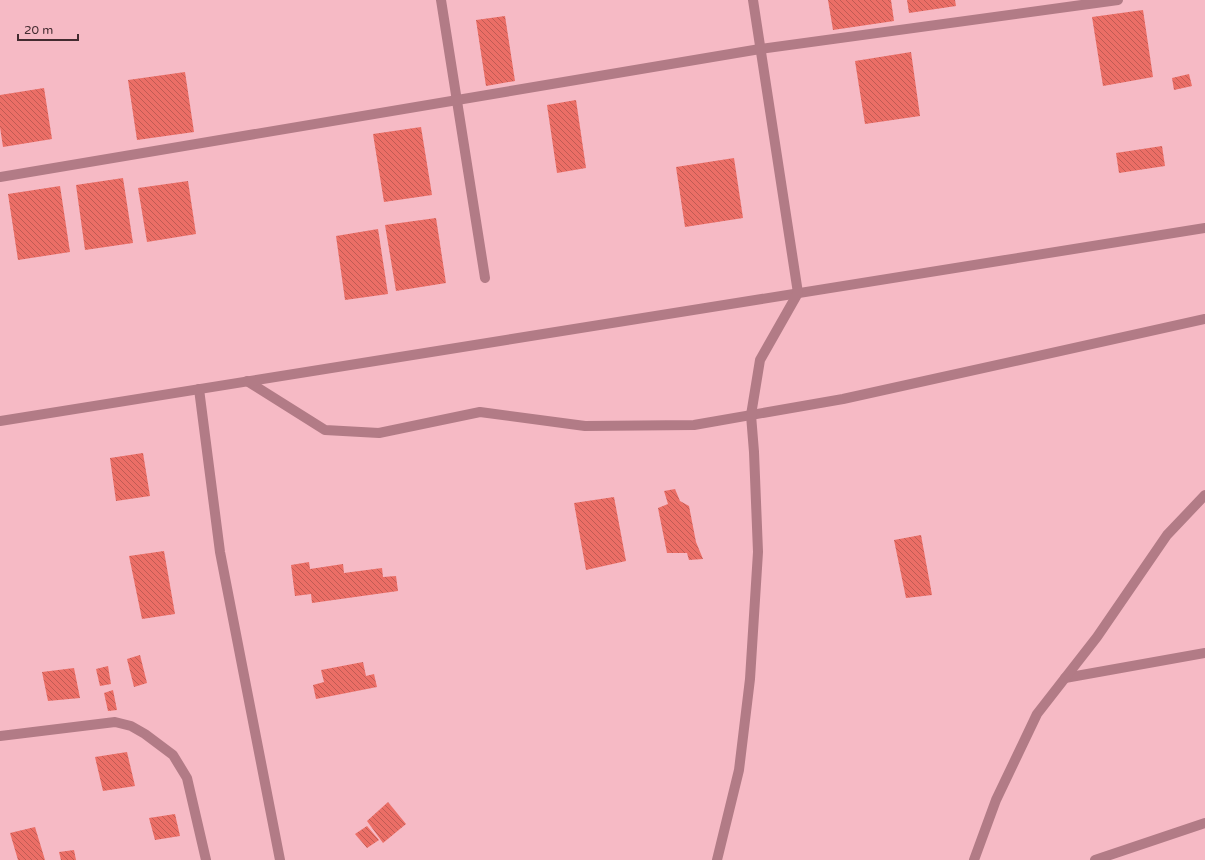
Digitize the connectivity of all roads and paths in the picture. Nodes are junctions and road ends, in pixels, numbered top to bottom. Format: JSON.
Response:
{"nodes":[{"id":1,"x":441,"y":0,"type":"edge"},
{"id":2,"x":753,"y":0,"type":"edge"},
{"id":3,"x":1118,"y":0,"type":"edge"},
{"id":4,"x":760,"y":49,"type":"junction"},
{"id":5,"x":457,"y":100,"type":"junction"},
{"id":6,"x":0,"y":177,"type":"edge"},
{"id":7,"x":1205,"y":228,"type":"edge"},
{"id":8,"x":485,"y":278,"type":"dead end"},
{"id":9,"x":798,"y":293,"type":"junction"},
{"id":10,"x":1205,"y":319,"type":"edge"},
{"id":11,"x":247,"y":381,"type":"junction"},
{"id":12,"x":199,"y":389,"type":"junction"},
{"id":13,"x":751,"y":415,"type":"junction"},
{"id":14,"x":0,"y":421,"type":"edge"},
{"id":15,"x":1205,"y":495,"type":"edge"},
{"id":16,"x":1205,"y":653,"type":"edge"},
{"id":17,"x":1065,"y":678,"type":"junction"},
{"id":18,"x":0,"y":736,"type":"edge"},
{"id":19,"x":1205,"y":823,"type":"edge"},
{"id":20,"x":206,"y":860,"type":"edge"},
{"id":21,"x":280,"y":860,"type":"edge"},
{"id":22,"x":717,"y":860,"type":"edge"},
{"id":23,"x":974,"y":860,"type":"edge"},
{"id":24,"x":1095,"y":860,"type":"edge"}],
"edges":[{"from":1,"to":5,"type":"street"},
{"from":2,"to":4,"type":"street"},
{"from":3,"to":4,"type":"street"},
{"from":4,"to":5,"type":"street"},
{"from":4,"to":9,"type":"street"},
{"from":5,"to":6,"type":"street"},
{"from":5,"to":8,"type":"street"},
{"from":7,"to":9,"type":"street"},
{"from":9,"to":11,"type":"street"},
{"from":9,"to":13,"type":"street"},
{"from":10,"to":13,"type":"street"},
{"from":11,"to":12,"type":"street"},
{"from":11,"to":13,"type":"street"},
{"from":12,"to":14,"type":"street"},
{"from":12,"to":21,"type":"street"},
{"from":13,"to":22,"type":"street"},
{"from":15,"to":17,"type":"street"},
{"from":16,"to":17,"type":"street"},
{"from":17,"to":23,"type":"street"},
{"from":18,"to":20,"type":"street"},
{"from":19,"to":24,"type":"street"}]}
